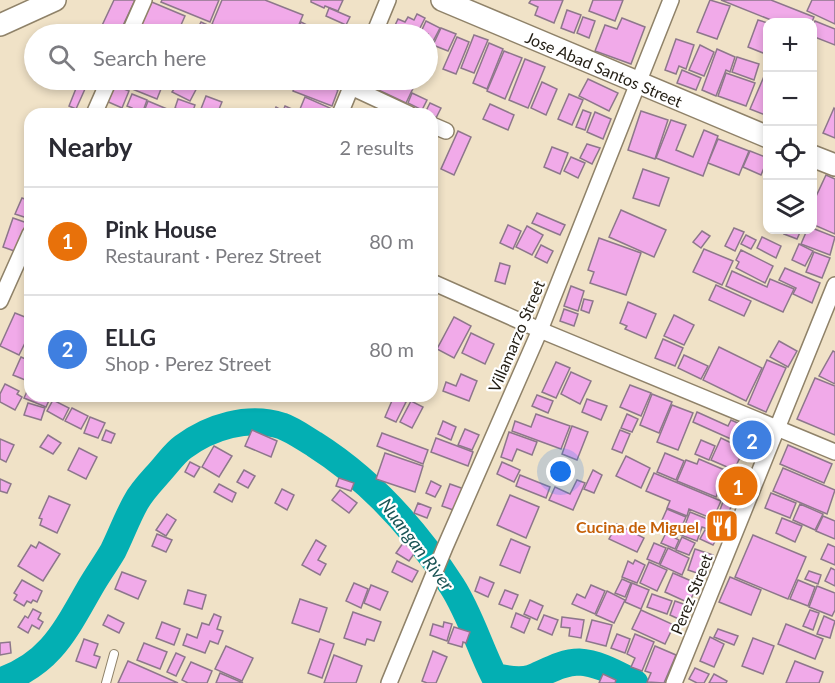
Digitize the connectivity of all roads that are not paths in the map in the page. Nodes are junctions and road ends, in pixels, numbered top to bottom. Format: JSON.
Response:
{"nodes":[{"id":1,"x":55,"y":0,"type":"edge"},
{"id":2,"x":144,"y":0,"type":"edge"},
{"id":3,"x":388,"y":0,"type":"edge"},
{"id":4,"x":442,"y":0,"type":"edge"},
{"id":5,"x":671,"y":0,"type":"edge"},
{"id":6,"x":133,"y":24,"type":"edge"},
{"id":7,"x":378,"y":24,"type":"edge"},
{"id":8,"x":0,"y":25,"type":"edge"},
{"id":9,"x":638,"y":84,"type":"junction"},
{"id":10,"x":105,"y":90,"type":"edge"},
{"id":11,"x":350,"y":90,"type":"edge"},
{"id":12,"x":366,"y":90,"type":"edge"},
{"id":13,"x":97,"y":108,"type":"edge"},
{"id":14,"x":343,"y":108,"type":"edge"},
{"id":15,"x":398,"y":108,"type":"edge"},
{"id":16,"x":763,"y":135,"type":"edge"},
{"id":17,"x":817,"y":158,"type":"edge"},
{"id":18,"x":835,"y":165,"type":"edge"},
{"id":19,"x":24,"y":247,"type":"edge"},
{"id":20,"x":438,"y":285,"type":"edge"},
{"id":21,"x":835,"y":285,"type":"edge"},
{"id":22,"x":0,"y":301,"type":"edge"},
{"id":23,"x":540,"y":330,"type":"junction"},
{"id":24,"x":778,"y":429,"type":"junction"},
{"id":25,"x":835,"y":452,"type":"edge"},
{"id":26,"x":114,"y":654,"type":"dead end"},
{"id":27,"x":106,"y":683,"type":"edge"},
{"id":28,"x":389,"y":683,"type":"edge"},
{"id":29,"x":674,"y":683,"type":"edge"}],
"edges":[{"from":1,"to":8,"type":"main road"},
{"from":2,"to":6,"type":"street"},
{"from":3,"to":7,"type":"street"},
{"from":4,"to":9,"type":"main road","name":"Jose Abad Santos Street"},
{"from":5,"to":9,"type":"street","name":"Villamarzo Street"},
{"from":9,"to":16,"type":"main road","name":"Jose Abad Santos Street"},
{"from":9,"to":23,"type":"street","name":"Villamarzo Street"},
{"from":10,"to":13,"type":"street"},
{"from":11,"to":14,"type":"street"},
{"from":12,"to":15,"type":"street"},
{"from":17,"to":18,"type":"main road"},
{"from":19,"to":22,"type":"street"},
{"from":20,"to":23,"type":"street"},
{"from":21,"to":24,"type":"street","name":"Perez Street"},
{"from":23,"to":24,"type":"street"},
{"from":23,"to":28,"type":"street","name":"Villamarzo Street"},
{"from":24,"to":25,"type":"street"},
{"from":24,"to":29,"type":"street","name":"Perez Street"},
{"from":26,"to":27,"type":"lane"}]}
